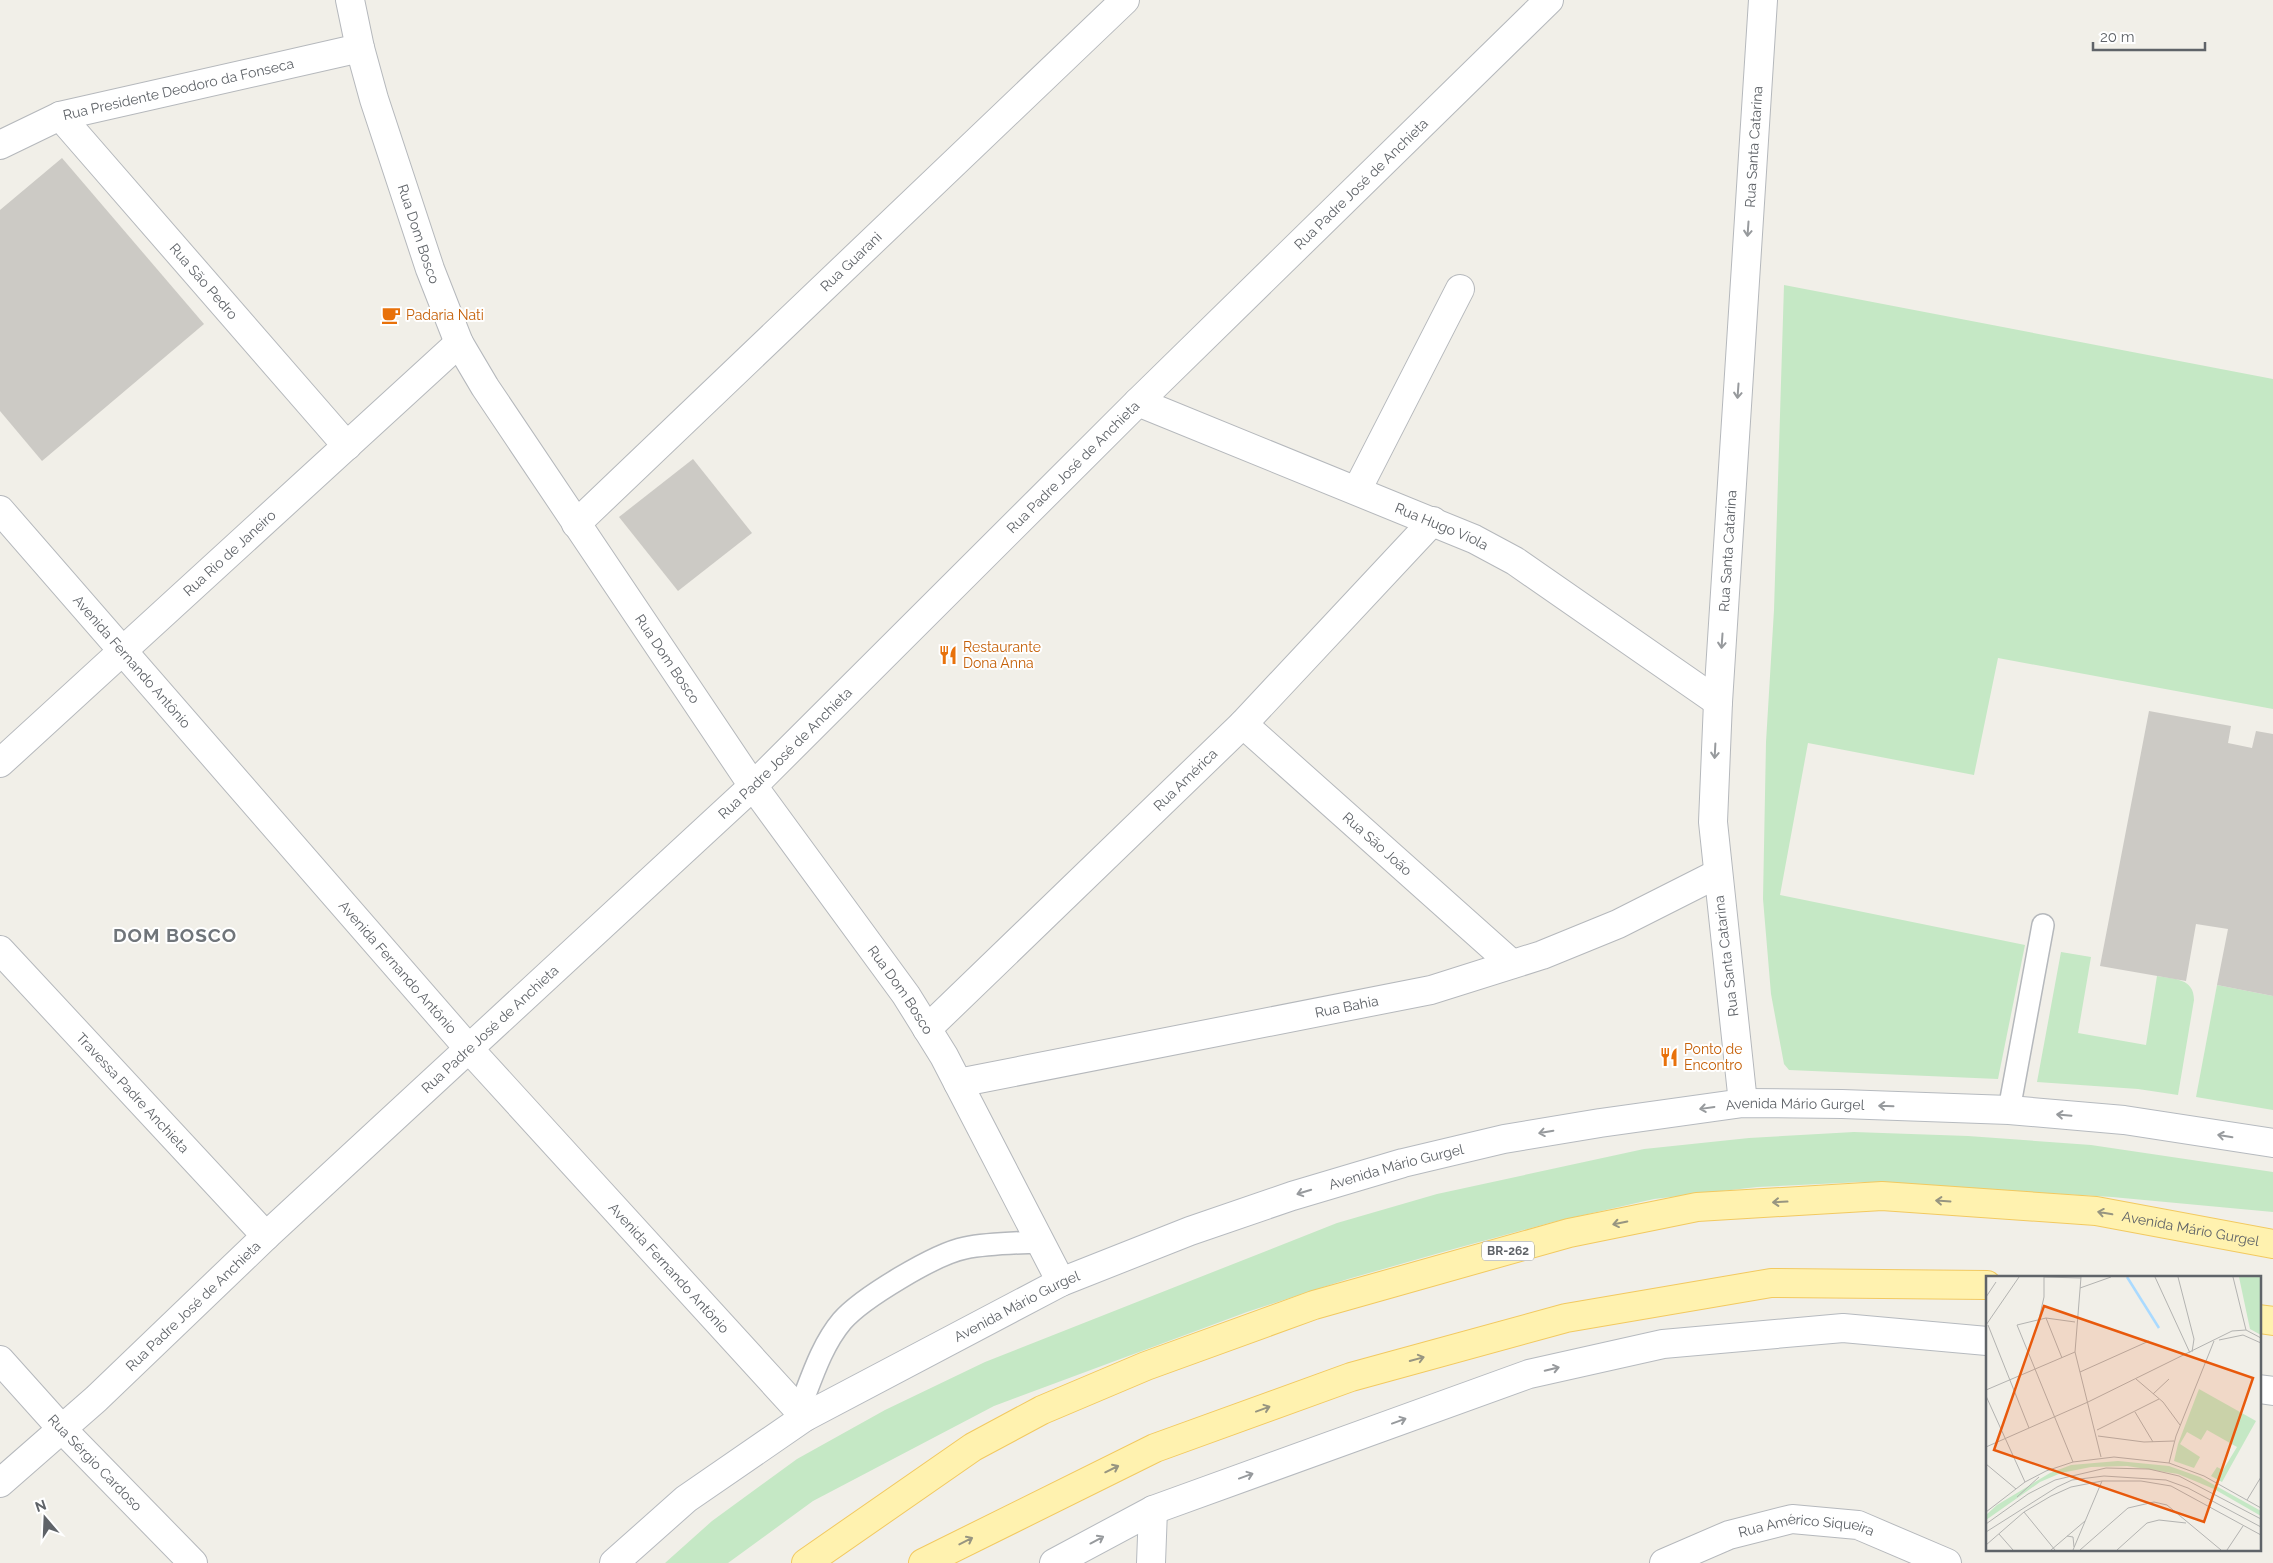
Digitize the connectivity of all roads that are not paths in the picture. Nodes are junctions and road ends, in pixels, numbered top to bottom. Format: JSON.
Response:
{"nodes":[{"id":1,"x":350,"y":0,"type":"edge"},
{"id":2,"x":1125,"y":0,"type":"edge"},
{"id":3,"x":1550,"y":0,"type":"edge"},
{"id":4,"x":1763,"y":0,"type":"edge"},
{"id":5,"x":360,"y":48,"type":"junction"},
{"id":6,"x":60,"y":116,"type":"junction"},
{"id":7,"x":0,"y":145,"type":"edge"},
{"id":8,"x":1460,"y":289,"type":"dead end"},
{"id":9,"x":459,"y":343,"type":"junction"},
{"id":10,"x":1138,"y":402,"type":"junction"},
{"id":11,"x":347,"y":446,"type":"junction"},
{"id":12,"x":1356,"y":490,"type":"junction"},
{"id":13,"x":0,"y":510,"type":"edge"},
{"id":14,"x":1433,"y":521,"type":"junction"},
{"id":15,"x":576,"y":524,"type":"junction"},
{"id":16,"x":124,"y":650,"type":"junction"},
{"id":17,"x":1718,"y":702,"type":"junction"},
{"id":18,"x":1243,"y":724,"type":"junction"},
{"id":19,"x":0,"y":763,"type":"edge"},
{"id":20,"x":753,"y":786,"type":"junction"},
{"id":21,"x":1717,"y":874,"type":"junction"},
{"id":22,"x":2043,"y":925,"type":"dead end"},
{"id":23,"x":0,"y":950,"type":"edge"},
{"id":24,"x":1512,"y":964,"type":"junction"},
{"id":25,"x":928,"y":1029,"type":"junction"},
{"id":26,"x":470,"y":1050,"type":"junction"},
{"id":27,"x":958,"y":1082,"type":"junction"},
{"id":28,"x":1743,"y":1103,"type":"junction"},
{"id":29,"x":2009,"y":1110,"type":"junction"},
{"id":30,"x":2273,"y":1144,"type":"edge"},
{"id":31,"x":266,"y":1236,"type":"junction"},
{"id":32,"x":1041,"y":1242,"type":"junction"},
{"id":33,"x":2273,"y":1244,"type":"edge"},
{"id":34,"x":1061,"y":1282,"type":"junction"},
{"id":35,"x":1986,"y":1285,"type":"edge"},
{"id":36,"x":2260,"y":1319,"type":"edge"},
{"id":37,"x":2273,"y":1321,"type":"edge"},
{"id":38,"x":1986,"y":1341,"type":"edge"},
{"id":39,"x":0,"y":1360,"type":"edge"},
{"id":40,"x":2260,"y":1389,"type":"edge"},
{"id":41,"x":2273,"y":1391,"type":"edge"},
{"id":42,"x":802,"y":1414,"type":"junction"},
{"id":43,"x":61,"y":1428,"type":"junction"},
{"id":44,"x":0,"y":1483,"type":"edge"},
{"id":45,"x":1153,"y":1510,"type":"junction"},
{"id":46,"x":193,"y":1563,"type":"edge"},
{"id":47,"x":614,"y":1563,"type":"edge"},
{"id":48,"x":806,"y":1563,"type":"edge"},
{"id":49,"x":923,"y":1563,"type":"edge"},
{"id":50,"x":1054,"y":1563,"type":"edge"},
{"id":51,"x":1151,"y":1563,"type":"edge"},
{"id":52,"x":1664,"y":1563,"type":"edge"},
{"id":53,"x":1947,"y":1563,"type":"edge"}],
"edges":[{"from":1,"to":5,"type":"street","name":"Rua Dom Bosco"},
{"from":2,"to":15,"type":"street","name":"Rua Guarani"},
{"from":3,"to":10,"type":"street","name":"Rua Padre José de Anchieta"},
{"from":4,"to":17,"type":"street","name":"Rua Santa Catarina","one_way":true},
{"from":5,"to":6,"type":"street","name":"Rua Presidente Deodoro da Fonseca"},
{"from":5,"to":9,"type":"street","name":"Rua Dom Bosco"},
{"from":6,"to":7,"type":"street","name":"Rua Presidente Deodoro da Fonseca"},
{"from":6,"to":11,"type":"street","name":"Rua São Pedro"},
{"from":8,"to":12,"type":"street"},
{"from":9,"to":11,"type":"street","name":"Rua Rio de Janeiro"},
{"from":9,"to":15,"type":"street","name":"Rua Dom Bosco"},
{"from":10,"to":12,"type":"street","name":"Rua Hugo Viola"},
{"from":10,"to":20,"type":"street","name":"Rua Padre José de Anchieta"},
{"from":11,"to":16,"type":"street","name":"Rua Rio de Janeiro"},
{"from":12,"to":14,"type":"street","name":"Rua Hugo Viola"},
{"from":13,"to":16,"type":"street","name":"Avenida Fernando Antônio"},
{"from":14,"to":17,"type":"street","name":"Rua Hugo Viola"},
{"from":14,"to":18,"type":"street","name":"Rua América"},
{"from":15,"to":20,"type":"street","name":"Rua Dom Bosco"},
{"from":16,"to":19,"type":"street","name":"Rua Rio de Janeiro"},
{"from":16,"to":26,"type":"street","name":"Avenida Fernando Antônio"},
{"from":17,"to":21,"type":"street","name":"Rua Santa Catarina","one_way":true},
{"from":18,"to":24,"type":"street","name":"Rua São João"},
{"from":18,"to":25,"type":"street","name":"Rua América"},
{"from":20,"to":25,"type":"street","name":"Rua Dom Bosco"},
{"from":20,"to":26,"type":"street","name":"Rua Padre José de Anchieta"},
{"from":21,"to":24,"type":"street","name":"Rua Bahia"},
{"from":21,"to":28,"type":"street","name":"Rua Santa Catarina"},
{"from":22,"to":29,"type":"lane"},
{"from":23,"to":31,"type":"street","name":"Travessa Padre Anchieta"},
{"from":24,"to":27,"type":"street","name":"Rua Bahia"},
{"from":25,"to":27,"type":"street","name":"Rua Dom Bosco"},
{"from":26,"to":31,"type":"street","name":"Rua Padre José de Anchieta"},
{"from":26,"to":42,"type":"street","name":"Avenida Fernando Antônio"},
{"from":27,"to":32,"type":"street","name":"Rua Dom Bosco"},
{"from":29,"to":28,"type":"street","name":"Avenida Mário Gurgel","one_way":true},
{"from":28,"to":34,"type":"street","name":"Avenida Mário Gurgel","one_way":true},
{"from":30,"to":29,"type":"street","name":"Avenida Mário Gurgel","one_way":true},
{"from":31,"to":43,"type":"street","name":"Rua Padre José de Anchieta"},
{"from":32,"to":34,"type":"street","name":"Rua Dom Bosco"},
{"from":32,"to":42,"type":"lane"},
{"from":33,"to":48,"type":"main road","name":"Avenida Mário Gurgel","number":"BR-262","one_way":true},
{"from":34,"to":42,"type":"street","name":"Avenida Mário Gurgel"},
{"from":49,"to":35,"type":"main road","one_way":true},
{"from":36,"to":37,"type":"main road"},
{"from":45,"to":38,"type":"street","one_way":true},
{"from":39,"to":43,"type":"street","name":"Rua Sérgio Cardoso"},
{"from":40,"to":41,"type":"street"},
{"from":42,"to":47,"type":"street","name":"Avenida Mário Gurgel"},
{"from":43,"to":44,"type":"street","name":"Rua Padre José de Anchieta"},
{"from":43,"to":46,"type":"street","name":"Rua Sérgio Cardoso"},
{"from":50,"to":45,"type":"street","one_way":true},
{"from":45,"to":51,"type":"street"},
{"from":52,"to":53,"type":"street","name":"Rua Américo Siqueira"}]}
